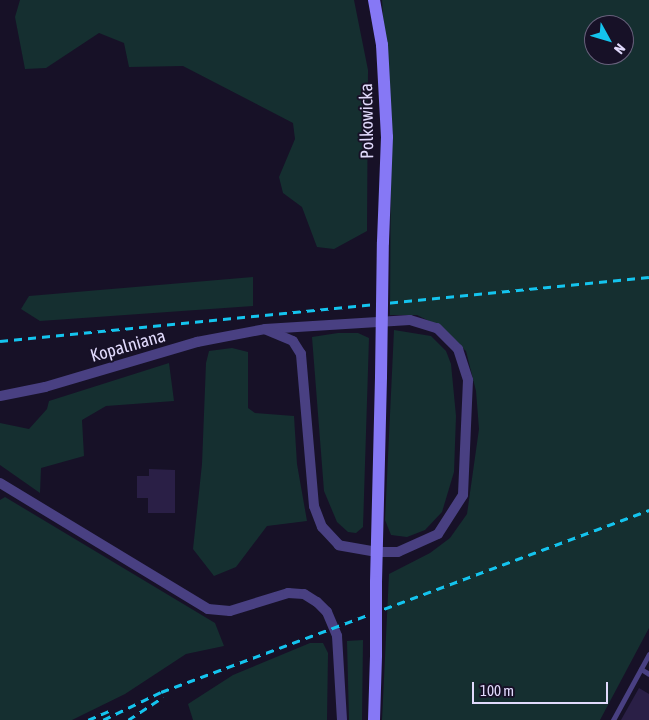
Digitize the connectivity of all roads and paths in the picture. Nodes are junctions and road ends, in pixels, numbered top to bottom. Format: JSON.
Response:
{"nodes":[{"id":1,"x":374,"y":0,"type":"edge"},
{"id":2,"x":265,"y":329,"type":"junction"},
{"id":3,"x":0,"y":396,"type":"edge"},
{"id":4,"x":0,"y":483,"type":"edge"},
{"id":5,"x":377,"y":552,"type":"junction"},
{"id":6,"x":649,"y":654,"type":"edge"},
{"id":7,"x":641,"y":669,"type":"junction"},
{"id":8,"x":649,"y":674,"type":"edge"},
{"id":9,"x":342,"y":720,"type":"edge"},
{"id":10,"x":374,"y":720,"type":"edge"},
{"id":11,"x":612,"y":720,"type":"edge"}],
"edges":[{"from":1,"to":5,"type":"main road","name":"Polkowicka","bridge":true},
{"from":2,"to":3,"type":"street","name":"Kopalniana"},
{"from":2,"to":5,"type":"street","name":"Kopalniana"},
{"from":2,"to":5,"type":"street","name":"Kopalniana"},
{"from":4,"to":9,"type":"street"},
{"from":5,"to":10,"type":"main road","name":"Polkowicka","bridge":true},
{"from":6,"to":7,"type":"lane"},
{"from":7,"to":8,"type":"lane"},
{"from":7,"to":11,"type":"lane"}]}
